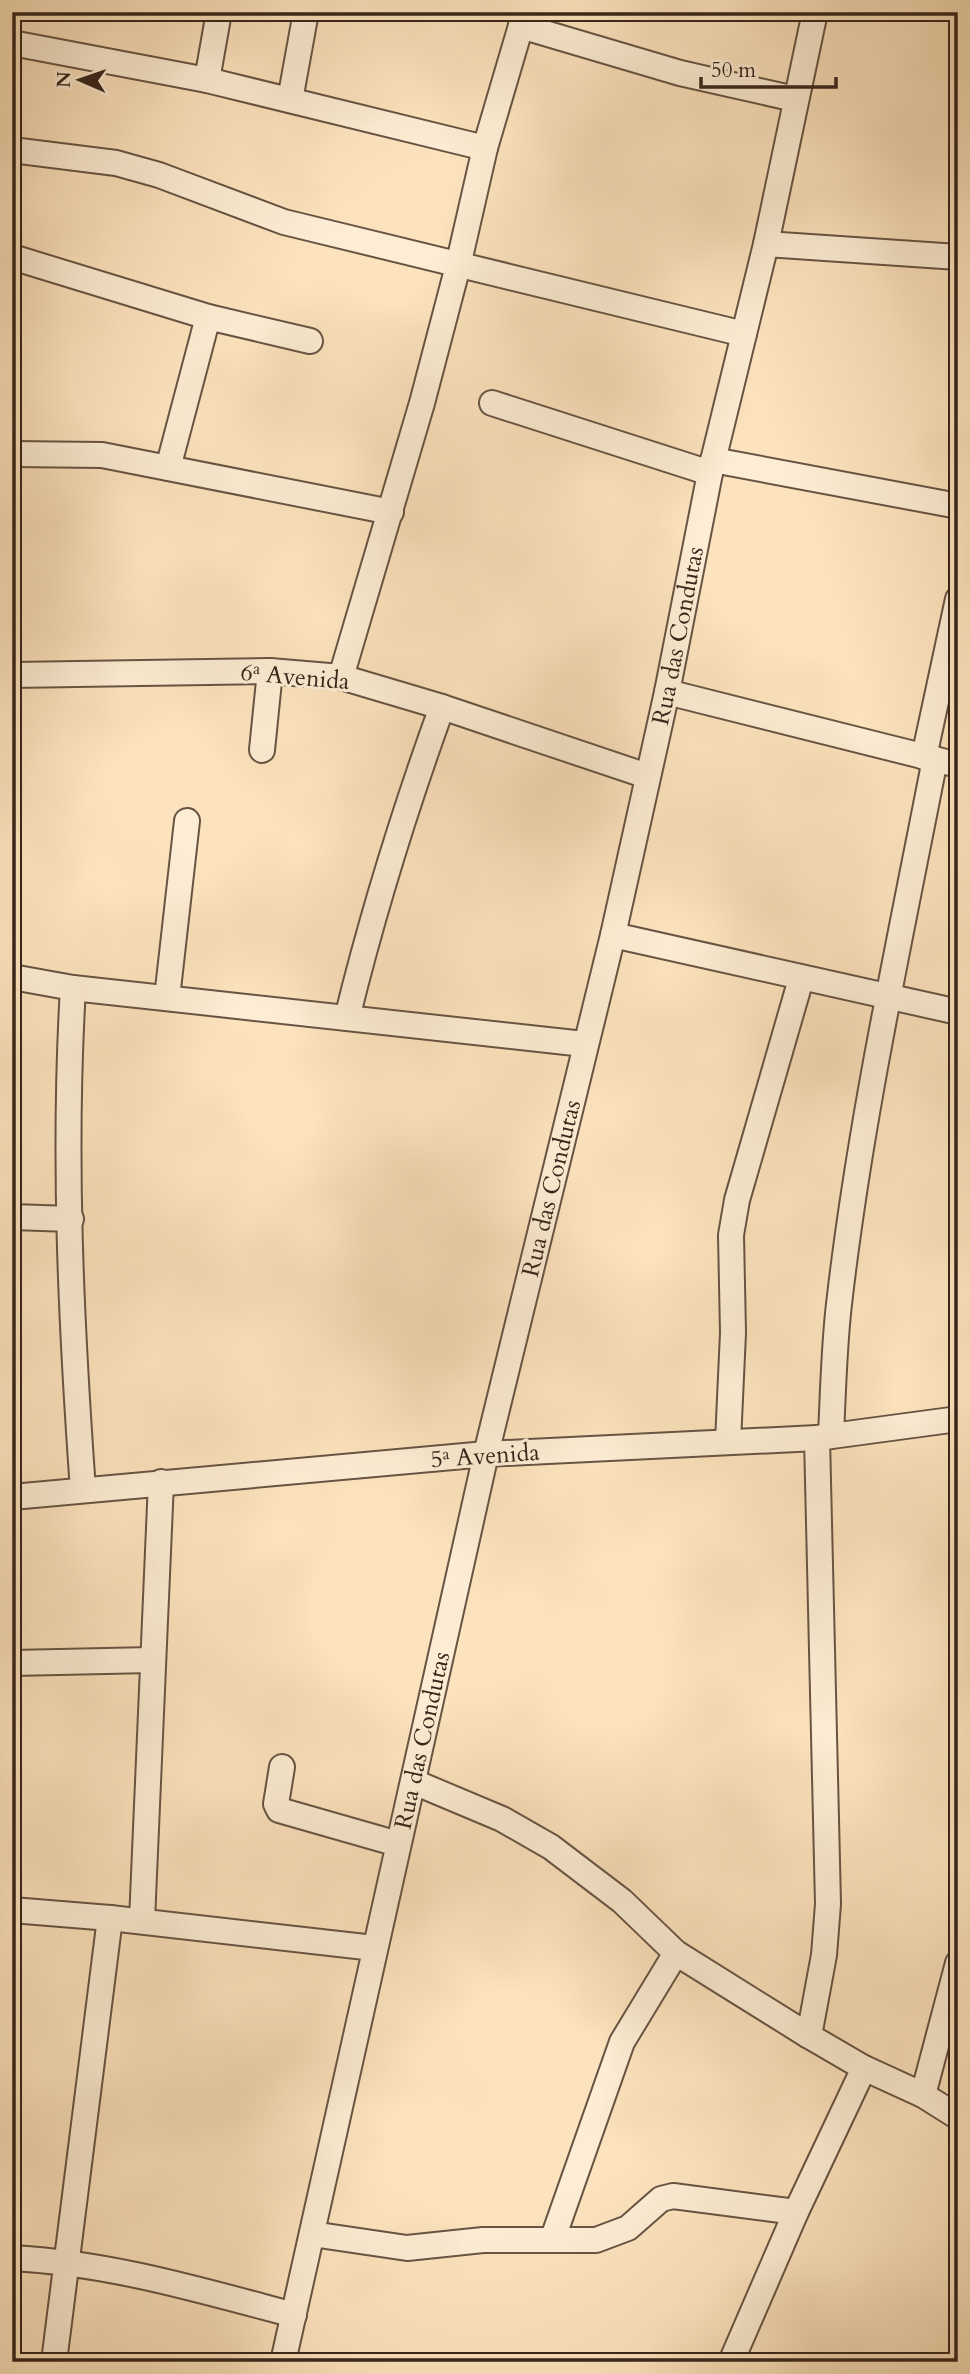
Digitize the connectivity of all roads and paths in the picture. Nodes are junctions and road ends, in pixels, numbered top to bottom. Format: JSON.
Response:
{"nodes":[{"id":1,"x":219,"y":12,"type":"edge"},
{"id":2,"x":306,"y":12,"type":"edge"},
{"id":3,"x":815,"y":12,"type":"edge"},
{"id":4,"x":523,"y":19,"type":"edge"},
{"id":5,"x":12,"y":43,"type":"edge"},
{"id":6,"x":207,"y":80,"type":"junction"},
{"id":7,"x":795,"y":99,"type":"junction"},
{"id":8,"x":290,"y":100,"type":"junction"},
{"id":9,"x":485,"y":148,"type":"junction"},
{"id":10,"x":12,"y":150,"type":"edge"},
{"id":11,"x":766,"y":244,"type":"junction"},
{"id":12,"x":12,"y":257,"type":"edge"},
{"id":13,"x":958,"y":257,"type":"edge"},
{"id":14,"x":458,"y":266,"type":"junction"},
{"id":15,"x":208,"y":317,"type":"junction"},
{"id":16,"x":744,"y":334,"type":"junction"},
{"id":17,"x":310,"y":341,"type":"dead end"},
{"id":18,"x":492,"y":403,"type":"dead end"},
{"id":19,"x":12,"y":454,"type":"edge"},
{"id":20,"x":711,"y":466,"type":"junction"},
{"id":21,"x":168,"y":468,"type":"junction"},
{"id":22,"x":958,"y":506,"type":"edge"},
{"id":23,"x":391,"y":512,"type":"junction"},
{"id":24,"x":958,"y":599,"type":"edge"},
{"id":25,"x":270,"y":671,"type":"junction"},
{"id":26,"x":12,"y":675,"type":"edge"},
{"id":27,"x":341,"y":677,"type":"junction"},
{"id":28,"x":667,"y":692,"type":"junction"},
{"id":29,"x":442,"y":707,"type":"junction"},
{"id":30,"x":262,"y":750,"type":"dead end"},
{"id":31,"x":939,"y":760,"type":"edge"},
{"id":32,"x":646,"y":776,"type":"junction"},
{"id":33,"x":187,"y":821,"type":"dead end"},
{"id":34,"x":613,"y":935,"type":"junction"},
{"id":35,"x":12,"y":977,"type":"edge"},
{"id":36,"x":801,"y":979,"type":"junction"},
{"id":37,"x":73,"y":988,"type":"junction"},
{"id":38,"x":167,"y":998,"type":"junction"},
{"id":39,"x":886,"y":998,"type":"junction"},
{"id":40,"x":958,"y":1012,"type":"edge"},
{"id":41,"x":347,"y":1018,"type":"junction"},
{"id":42,"x":584,"y":1044,"type":"junction"},
{"id":43,"x":12,"y":1217,"type":"edge"},
{"id":44,"x":71,"y":1219,"type":"junction"},
{"id":45,"x":958,"y":1419,"type":"edge"},
{"id":46,"x":824,"y":1437,"type":"junction"},
{"id":47,"x":728,"y":1442,"type":"junction"},
{"id":48,"x":486,"y":1454,"type":"junction"},
{"id":49,"x":161,"y":1482,"type":"junction"},
{"id":50,"x":83,"y":1490,"type":"junction"},
{"id":51,"x":12,"y":1497,"type":"edge"},
{"id":52,"x":152,"y":1660,"type":"junction"},
{"id":53,"x":12,"y":1662,"type":"edge"},
{"id":54,"x":282,"y":1767,"type":"dead end"},
{"id":55,"x":414,"y":1782,"type":"junction"},
{"id":56,"x":398,"y":1844,"type":"junction"},
{"id":57,"x":12,"y":1910,"type":"edge"},
{"id":58,"x":110,"y":1918,"type":"junction"},
{"id":59,"x":142,"y":1921,"type":"junction"},
{"id":60,"x":374,"y":1948,"type":"junction"},
{"id":61,"x":676,"y":1953,"type":"junction"},
{"id":62,"x":958,"y":1963,"type":"edge"},
{"id":63,"x":809,"y":2036,"type":"junction"},
{"id":64,"x":864,"y":2068,"type":"junction"},
{"id":65,"x":923,"y":2095,"type":"junction"},
{"id":66,"x":958,"y":2118,"type":"edge"},
{"id":67,"x":796,"y":2212,"type":"junction"},
{"id":68,"x":312,"y":2234,"type":"junction"},
{"id":69,"x":553,"y":2238,"type":"junction"},
{"id":70,"x":12,"y":2258,"type":"edge"},
{"id":71,"x":66,"y":2261,"type":"junction"},
{"id":72,"x":294,"y":2315,"type":"junction"},
{"id":73,"x":54,"y":2362,"type":"edge"},
{"id":74,"x":283,"y":2362,"type":"edge"},
{"id":75,"x":731,"y":2362,"type":"edge"}],
"edges":[{"from":1,"to":6,"type":"street"},
{"from":2,"to":8,"type":"street"},
{"from":3,"to":7,"type":"street","name":"Rua das Condutas"},
{"from":4,"to":7,"type":"street"},
{"from":4,"to":9,"type":"street"},
{"from":5,"to":6,"type":"street"},
{"from":6,"to":8,"type":"street"},
{"from":7,"to":11,"type":"street","name":"Rua das Condutas"},
{"from":8,"to":9,"type":"street"},
{"from":9,"to":14,"type":"street"},
{"from":10,"to":14,"type":"street"},
{"from":11,"to":13,"type":"street"},
{"from":11,"to":16,"type":"street","name":"Rua das Condutas"},
{"from":12,"to":15,"type":"street"},
{"from":14,"to":16,"type":"street"},
{"from":14,"to":23,"type":"street"},
{"from":15,"to":17,"type":"street"},
{"from":15,"to":21,"type":"street"},
{"from":16,"to":20,"type":"street","name":"Rua das Condutas"},
{"from":18,"to":20,"type":"street"},
{"from":19,"to":21,"type":"street"},
{"from":20,"to":22,"type":"street"},
{"from":20,"to":28,"type":"street","name":"Rua das Condutas"},
{"from":21,"to":23,"type":"street"},
{"from":23,"to":27,"type":"street"},
{"from":24,"to":31,"type":"street"},
{"from":25,"to":26,"type":"street","name":"6ª Avenida"},
{"from":25,"to":27,"type":"street","name":"6ª Avenida"},
{"from":25,"to":30,"type":"street"},
{"from":27,"to":29,"type":"street","name":"6ª Avenida"},
{"from":28,"to":31,"type":"street"},
{"from":28,"to":32,"type":"street","name":"Rua das Condutas"},
{"from":29,"to":32,"type":"street","name":"6ª Avenida"},
{"from":29,"to":41,"type":"street"},
{"from":31,"to":39,"type":"street"},
{"from":32,"to":34,"type":"street","name":"Rua das Condutas"},
{"from":33,"to":38,"type":"street"},
{"from":34,"to":36,"type":"street"},
{"from":34,"to":42,"type":"street","name":"Rua das Condutas"},
{"from":35,"to":37,"type":"street"},
{"from":36,"to":39,"type":"street"},
{"from":36,"to":47,"type":"street"},
{"from":37,"to":38,"type":"street"},
{"from":37,"to":44,"type":"street"},
{"from":38,"to":41,"type":"street"},
{"from":39,"to":40,"type":"street"},
{"from":39,"to":46,"type":"street"},
{"from":41,"to":42,"type":"street"},
{"from":42,"to":48,"type":"street","name":"Rua das Condutas"},
{"from":43,"to":44,"type":"street"},
{"from":44,"to":50,"type":"street"},
{"from":45,"to":46,"type":"street","name":"5ª Avenida"},
{"from":46,"to":47,"type":"street","name":"5ª Avenida"},
{"from":46,"to":63,"type":"street"},
{"from":47,"to":48,"type":"street","name":"5ª Avenida"},
{"from":48,"to":49,"type":"street","name":"5ª Avenida"},
{"from":48,"to":55,"type":"street","name":"Rua das Condutas"},
{"from":49,"to":50,"type":"street","name":"5ª Avenida"},
{"from":49,"to":52,"type":"street"},
{"from":50,"to":51,"type":"street","name":"5ª Avenida"},
{"from":52,"to":53,"type":"street"},
{"from":52,"to":59,"type":"street"},
{"from":54,"to":56,"type":"street"},
{"from":55,"to":56,"type":"street","name":"Rua das Condutas"},
{"from":55,"to":61,"type":"street"},
{"from":56,"to":60,"type":"street","name":"Rua das Condutas"},
{"from":57,"to":58,"type":"street"},
{"from":58,"to":59,"type":"street"},
{"from":58,"to":71,"type":"street"},
{"from":59,"to":60,"type":"street"},
{"from":60,"to":68,"type":"street","name":"Rua das Condutas"},
{"from":61,"to":63,"type":"street"},
{"from":61,"to":69,"type":"street"},
{"from":62,"to":65,"type":"street"},
{"from":63,"to":64,"type":"street"},
{"from":64,"to":65,"type":"street"},
{"from":64,"to":67,"type":"street"},
{"from":65,"to":66,"type":"street"},
{"from":67,"to":69,"type":"street"},
{"from":67,"to":75,"type":"street"},
{"from":68,"to":69,"type":"street"},
{"from":68,"to":72,"type":"street","name":"Rua das Condutas"},
{"from":70,"to":71,"type":"street"},
{"from":71,"to":72,"type":"street"},
{"from":71,"to":73,"type":"street"},
{"from":72,"to":74,"type":"street","name":"Rua das Condutas"}]}
